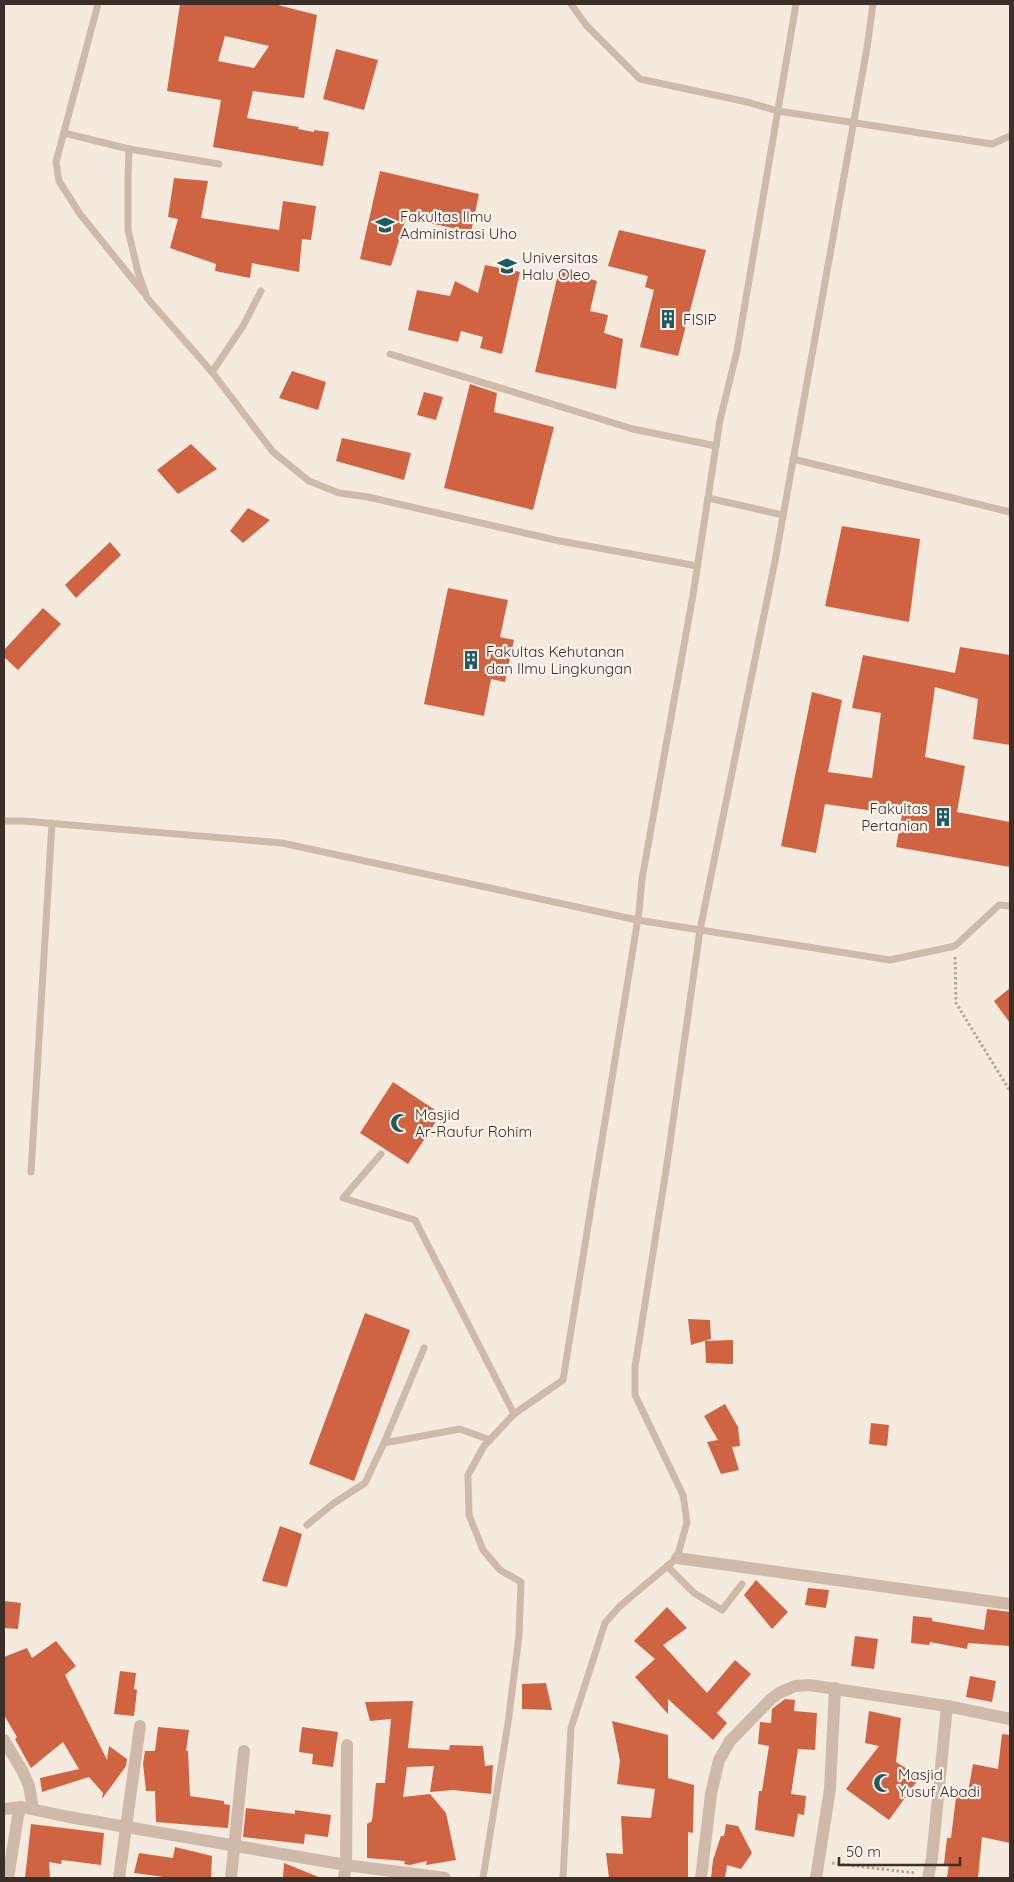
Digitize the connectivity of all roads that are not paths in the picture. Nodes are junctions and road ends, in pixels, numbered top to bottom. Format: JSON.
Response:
{"nodes":[{"id":1,"x":98,"y":4,"type":"edge"},
{"id":2,"x":571,"y":4,"type":"edge"},
{"id":3,"x":796,"y":4,"type":"edge"},
{"id":4,"x":873,"y":4,"type":"edge"},
{"id":5,"x":778,"y":111,"type":"junction"},
{"id":6,"x":853,"y":124,"type":"junction"},
{"id":7,"x":64,"y":133,"type":"junction"},
{"id":8,"x":1010,"y":136,"type":"edge"},
{"id":9,"x":129,"y":149,"type":"junction"},
{"id":10,"x":219,"y":164,"type":"dead end"},
{"id":11,"x":261,"y":291,"type":"dead end"},
{"id":12,"x":147,"y":298,"type":"junction"},
{"id":13,"x":390,"y":354,"type":"dead end"},
{"id":14,"x":212,"y":372,"type":"junction"},
{"id":15,"x":716,"y":446,"type":"junction"},
{"id":16,"x":793,"y":459,"type":"junction"},
{"id":17,"x":708,"y":498,"type":"junction"},
{"id":18,"x":1010,"y":512,"type":"edge"},
{"id":19,"x":783,"y":515,"type":"junction"},
{"id":20,"x":697,"y":566,"type":"junction"},
{"id":21,"x":4,"y":821,"type":"edge"},
{"id":22,"x":52,"y":823,"type":"junction"},
{"id":23,"x":1010,"y":906,"type":"edge"},
{"id":24,"x":637,"y":920,"type":"junction"},
{"id":25,"x":700,"y":930,"type":"junction"},
{"id":26,"x":381,"y":1154,"type":"dead end"},
{"id":27,"x":31,"y":1172,"type":"dead end"},
{"id":28,"x":424,"y":1348,"type":"dead end"},
{"id":29,"x":514,"y":1414,"type":"junction"},
{"id":30,"x":490,"y":1440,"type":"junction"},
{"id":31,"x":384,"y":1443,"type":"junction"},
{"id":32,"x":307,"y":1525,"type":"dead end"},
{"id":33,"x":677,"y":1558,"type":"junction"},
{"id":34,"x":667,"y":1566,"type":"junction"},
{"id":35,"x":742,"y":1584,"type":"dead end"},
{"id":36,"x":1010,"y":1604,"type":"edge"},
{"id":37,"x":835,"y":1688,"type":"junction"},
{"id":38,"x":947,"y":1706,"type":"junction"},
{"id":39,"x":1010,"y":1719,"type":"edge"},
{"id":40,"x":140,"y":1726,"type":"dead end"},
{"id":41,"x":4,"y":1740,"type":"edge"},
{"id":42,"x":347,"y":1746,"type":"dead end"},
{"id":43,"x":244,"y":1751,"type":"dead end"},
{"id":44,"x":27,"y":1807,"type":"junction"},
{"id":45,"x":4,"y":1809,"type":"edge"},
{"id":46,"x":125,"y":1826,"type":"junction"},
{"id":47,"x":235,"y":1846,"type":"junction"},
{"id":48,"x":346,"y":1865,"type":"junction"},
{"id":49,"x":928,"y":1877,"type":"edge"},
{"id":50,"x":8,"y":1878,"type":"edge"},
{"id":51,"x":120,"y":1878,"type":"edge"},
{"id":52,"x":232,"y":1878,"type":"edge"},
{"id":53,"x":344,"y":1878,"type":"edge"},
{"id":54,"x":445,"y":1878,"type":"edge"},
{"id":55,"x":483,"y":1878,"type":"edge"},
{"id":56,"x":563,"y":1878,"type":"edge"},
{"id":57,"x":701,"y":1878,"type":"edge"},
{"id":58,"x":816,"y":1878,"type":"edge"}],
"edges":[{"from":1,"to":7,"type":"lane"},
{"from":2,"to":5,"type":"lane"},
{"from":3,"to":5,"type":"lane"},
{"from":4,"to":6,"type":"lane"},
{"from":5,"to":6,"type":"lane"},
{"from":5,"to":15,"type":"lane"},
{"from":6,"to":8,"type":"lane"},
{"from":6,"to":16,"type":"lane"},
{"from":7,"to":9,"type":"lane"},
{"from":7,"to":12,"type":"lane"},
{"from":9,"to":10,"type":"lane"},
{"from":9,"to":12,"type":"lane"},
{"from":11,"to":14,"type":"lane"},
{"from":12,"to":14,"type":"lane"},
{"from":13,"to":15,"type":"lane"},
{"from":14,"to":20,"type":"lane"},
{"from":15,"to":17,"type":"lane"},
{"from":16,"to":18,"type":"lane"},
{"from":16,"to":19,"type":"lane"},
{"from":17,"to":19,"type":"lane"},
{"from":17,"to":20,"type":"lane"},
{"from":19,"to":25,"type":"lane"},
{"from":20,"to":24,"type":"lane"},
{"from":21,"to":22,"type":"lane"},
{"from":22,"to":24,"type":"lane"},
{"from":22,"to":27,"type":"lane"},
{"from":23,"to":25,"type":"lane"},
{"from":24,"to":25,"type":"lane"},
{"from":24,"to":29,"type":"lane"},
{"from":25,"to":33,"type":"lane"},
{"from":26,"to":29,"type":"lane"},
{"from":28,"to":31,"type":"lane"},
{"from":29,"to":30,"type":"lane"},
{"from":30,"to":31,"type":"lane"},
{"from":30,"to":55,"type":"lane"},
{"from":31,"to":32,"type":"lane"},
{"from":33,"to":34,"type":"lane"},
{"from":33,"to":36,"type":"street"},
{"from":34,"to":35,"type":"lane"},
{"from":34,"to":56,"type":"lane"},
{"from":37,"to":38,"type":"street"},
{"from":37,"to":57,"type":"street"},
{"from":37,"to":58,"type":"street"},
{"from":38,"to":39,"type":"street"},
{"from":38,"to":49,"type":"street"},
{"from":40,"to":46,"type":"street"},
{"from":41,"to":44,"type":"street"},
{"from":42,"to":48,"type":"street"},
{"from":43,"to":47,"type":"street"},
{"from":44,"to":45,"type":"street"},
{"from":44,"to":46,"type":"street"},
{"from":44,"to":50,"type":"street"},
{"from":46,"to":47,"type":"street"},
{"from":46,"to":51,"type":"street"},
{"from":47,"to":48,"type":"street"},
{"from":47,"to":52,"type":"street"},
{"from":48,"to":53,"type":"street"},
{"from":48,"to":54,"type":"street"}]}
